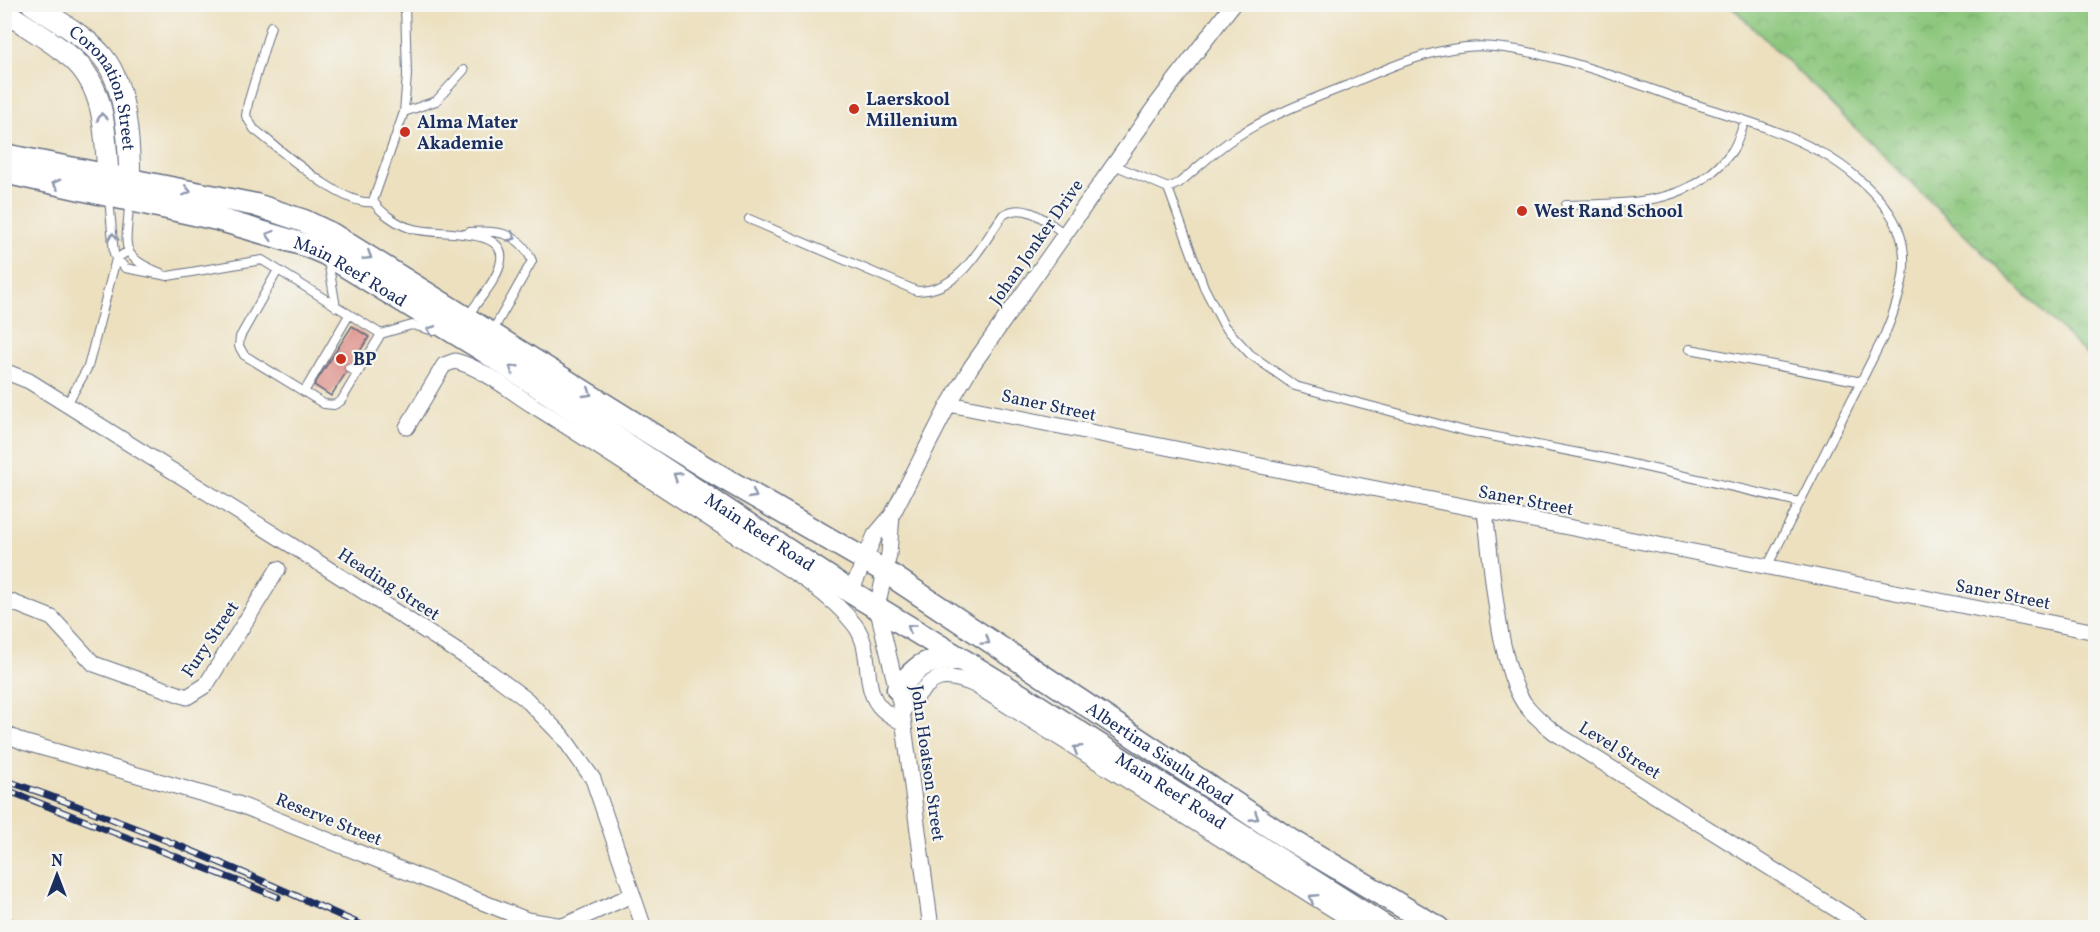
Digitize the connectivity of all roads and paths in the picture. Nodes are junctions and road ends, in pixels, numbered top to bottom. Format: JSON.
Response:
{"nodes":[{"id":1,"x":32,"y":4,"type":"edge"},
{"id":2,"x":405,"y":4,"type":"edge"},
{"id":3,"x":1233,"y":4,"type":"edge"},
{"id":4,"x":4,"y":11,"type":"edge"},
{"id":5,"x":271,"y":26,"type":"dead end"},
{"id":6,"x":464,"y":70,"type":"dead end"},
{"id":7,"x":404,"y":112,"type":"junction"},
{"id":8,"x":1745,"y":121,"type":"junction"},
{"id":9,"x":4,"y":155,"type":"edge"},
{"id":10,"x":1114,"y":165,"type":"junction"},
{"id":11,"x":4,"y":172,"type":"edge"},
{"id":12,"x":119,"y":186,"type":"junction"},
{"id":13,"x":1168,"y":188,"type":"junction"},
{"id":14,"x":374,"y":202,"type":"junction"},
{"id":15,"x":1566,"y":205,"type":"dead end"},
{"id":16,"x":749,"y":219,"type":"dead end"},
{"id":17,"x":455,"y":234,"type":"junction"},
{"id":18,"x":1065,"y":234,"type":"junction"},
{"id":19,"x":128,"y":251,"type":"junction"},
{"id":20,"x":326,"y":254,"type":"junction"},
{"id":21,"x":116,"y":260,"type":"junction"},
{"id":22,"x":278,"y":270,"type":"junction"},
{"id":23,"x":168,"y":276,"type":"junction"},
{"id":24,"x":336,"y":307,"type":"junction"},
{"id":25,"x":349,"y":315,"type":"junction"},
{"id":26,"x":467,"y":317,"type":"junction"},
{"id":27,"x":381,"y":334,"type":"junction"},
{"id":28,"x":486,"y":341,"type":"junction"},
{"id":29,"x":1690,"y":349,"type":"dead end"},
{"id":30,"x":349,"y":368,"type":"dead end"},
{"id":31,"x":4,"y":371,"type":"edge"},
{"id":32,"x":358,"y":373,"type":"junction"},
{"id":33,"x":1862,"y":382,"type":"junction"},
{"id":34,"x":304,"y":392,"type":"junction"},
{"id":35,"x":67,"y":404,"type":"junction"},
{"id":36,"x":949,"y":404,"type":"junction"},
{"id":37,"x":407,"y":427,"type":"dead end"},
{"id":38,"x":1799,"y":502,"type":"junction"},
{"id":39,"x":1485,"y":512,"type":"junction"},
{"id":40,"x":892,"y":515,"type":"junction"},
{"id":41,"x":864,"y":560,"type":"junction"},
{"id":42,"x":1767,"y":567,"type":"junction"},
{"id":43,"x":278,"y":569,"type":"dead end"},
{"id":44,"x":886,"y":572,"type":"junction"},
{"id":45,"x":851,"y":592,"type":"junction"},
{"id":46,"x":4,"y":598,"type":"edge"},
{"id":47,"x":877,"y":607,"type":"junction"},
{"id":48,"x":2096,"y":632,"type":"edge"},
{"id":49,"x":959,"y":659,"type":"junction"},
{"id":50,"x":902,"y":708,"type":"junction"},
{"id":51,"x":4,"y":733,"type":"edge"},
{"id":52,"x":632,"y":895,"type":"junction"},
{"id":53,"x":4,"y":923,"type":"edge"},
{"id":54,"x":12,"y":927,"type":"edge"},
{"id":55,"x":644,"y":927,"type":"edge"},
{"id":56,"x":931,"y":927,"type":"edge"},
{"id":57,"x":1378,"y":927,"type":"edge"},
{"id":58,"x":1438,"y":927,"type":"edge"},
{"id":59,"x":1866,"y":927,"type":"edge"}],
"edges":[{"from":1,"to":12,"type":"main road","name":"Coronation Street"},
{"from":2,"to":7,"type":"lane"},
{"from":3,"to":10,"type":"street","name":"Johan Jonker Drive"},
{"from":12,"to":4,"type":"main road","name":"Coronation Street","one_way":true},
{"from":5,"to":14,"type":"lane"},
{"from":6,"to":7,"type":"lane"},
{"from":7,"to":14,"type":"lane"},
{"from":8,"to":13,"type":"lane"},
{"from":8,"to":15,"type":"lane"},
{"from":8,"to":33,"type":"lane"},
{"from":9,"to":12,"type":"main road"},
{"from":10,"to":13,"type":"lane"},
{"from":10,"to":18,"type":"street","name":"Johan Jonker Drive"},
{"from":12,"to":11,"type":"main road","one_way":true},
{"from":12,"to":19,"type":"lane"},
{"from":20,"to":12,"type":"main road","name":"Main Reef Road","one_way":true},
{"from":21,"to":12,"type":"lane","one_way":true},
{"from":12,"to":26,"type":"main road","name":"Main Reef Road","one_way":true},
{"from":13,"to":38,"type":"lane"},
{"from":14,"to":17,"type":"lane"},
{"from":16,"to":18,"type":"lane"},
{"from":17,"to":26,"type":"lane"},
{"from":17,"to":28,"type":"lane","one_way":true},
{"from":18,"to":36,"type":"street","name":"Johan Jonker Drive"},
{"from":19,"to":21,"type":"lane"},
{"from":19,"to":23,"type":"lane"},
{"from":20,"to":24,"type":"lane"},
{"from":20,"to":28,"type":"main road","name":"Main Reef Road"},
{"from":21,"to":23,"type":"lane"},
{"from":21,"to":35,"type":"lane"},
{"from":22,"to":23,"type":"lane"},
{"from":22,"to":24,"type":"lane"},
{"from":22,"to":34,"type":"lane"},
{"from":24,"to":25,"type":"lane"},
{"from":25,"to":27,"type":"lane"},
{"from":25,"to":34,"type":"lane"},
{"from":26,"to":28,"type":"main road","name":"Main Reef Road"},
{"from":28,"to":27,"type":"lane","one_way":true},
{"from":27,"to":32,"type":"lane"},
{"from":28,"to":41,"type":"main road","name":"Main Reef Road","one_way":true},
{"from":45,"to":28,"type":"main road","name":"Main Reef Road","one_way":true},
{"from":29,"to":33,"type":"lane"},
{"from":30,"to":32,"type":"lane"},
{"from":31,"to":35,"type":"street","name":"Heading Street"},
{"from":32,"to":34,"type":"lane"},
{"from":33,"to":38,"type":"lane"},
{"from":35,"to":52,"type":"street","name":"Heading Street"},
{"from":36,"to":39,"type":"street","name":"Saner Street"},
{"from":36,"to":40,"type":"street","name":"Johan Jonker Drive"},
{"from":37,"to":50,"type":"street"},
{"from":38,"to":42,"type":"lane"},
{"from":39,"to":42,"type":"street","name":"Saner Street"},
{"from":39,"to":59,"type":"street","name":"Level Street"},
{"from":40,"to":41,"type":"street","name":"Johan Jonker Drive"},
{"from":40,"to":44,"type":"street","name":"Johan Jonker Drive"},
{"from":41,"to":44,"type":"main road","name":"Main Reef Road"},
{"from":41,"to":45,"type":"street","name":"Johan Jonker Drive"},
{"from":42,"to":48,"type":"street","name":"Saner Street"},
{"from":43,"to":46,"type":"street","name":"Fury Street"},
{"from":44,"to":47,"type":"street","name":"Johan Jonker Drive"},
{"from":44,"to":58,"type":"main road","name":"Albertina Sisulu Road","one_way":true},
{"from":45,"to":47,"type":"main road","name":"Main Reef Road"},
{"from":49,"to":47,"type":"main road","name":"Main Reef Road","one_way":true},
{"from":47,"to":50,"type":"street","name":"John Hoatson Street"},
{"from":49,"to":50,"type":"main road"},
{"from":49,"to":57,"type":"main road","name":"Main Reef Road"},
{"from":50,"to":56,"type":"street","name":"John Hoatson Street"},
{"from":57,"to":50,"type":"street","one_way":true},
{"from":51,"to":52,"type":"street","name":"Reserve Street"},
{"from":52,"to":55,"type":"street","name":"Heading Street"},
{"from":53,"to":54,"type":"street"}]}
